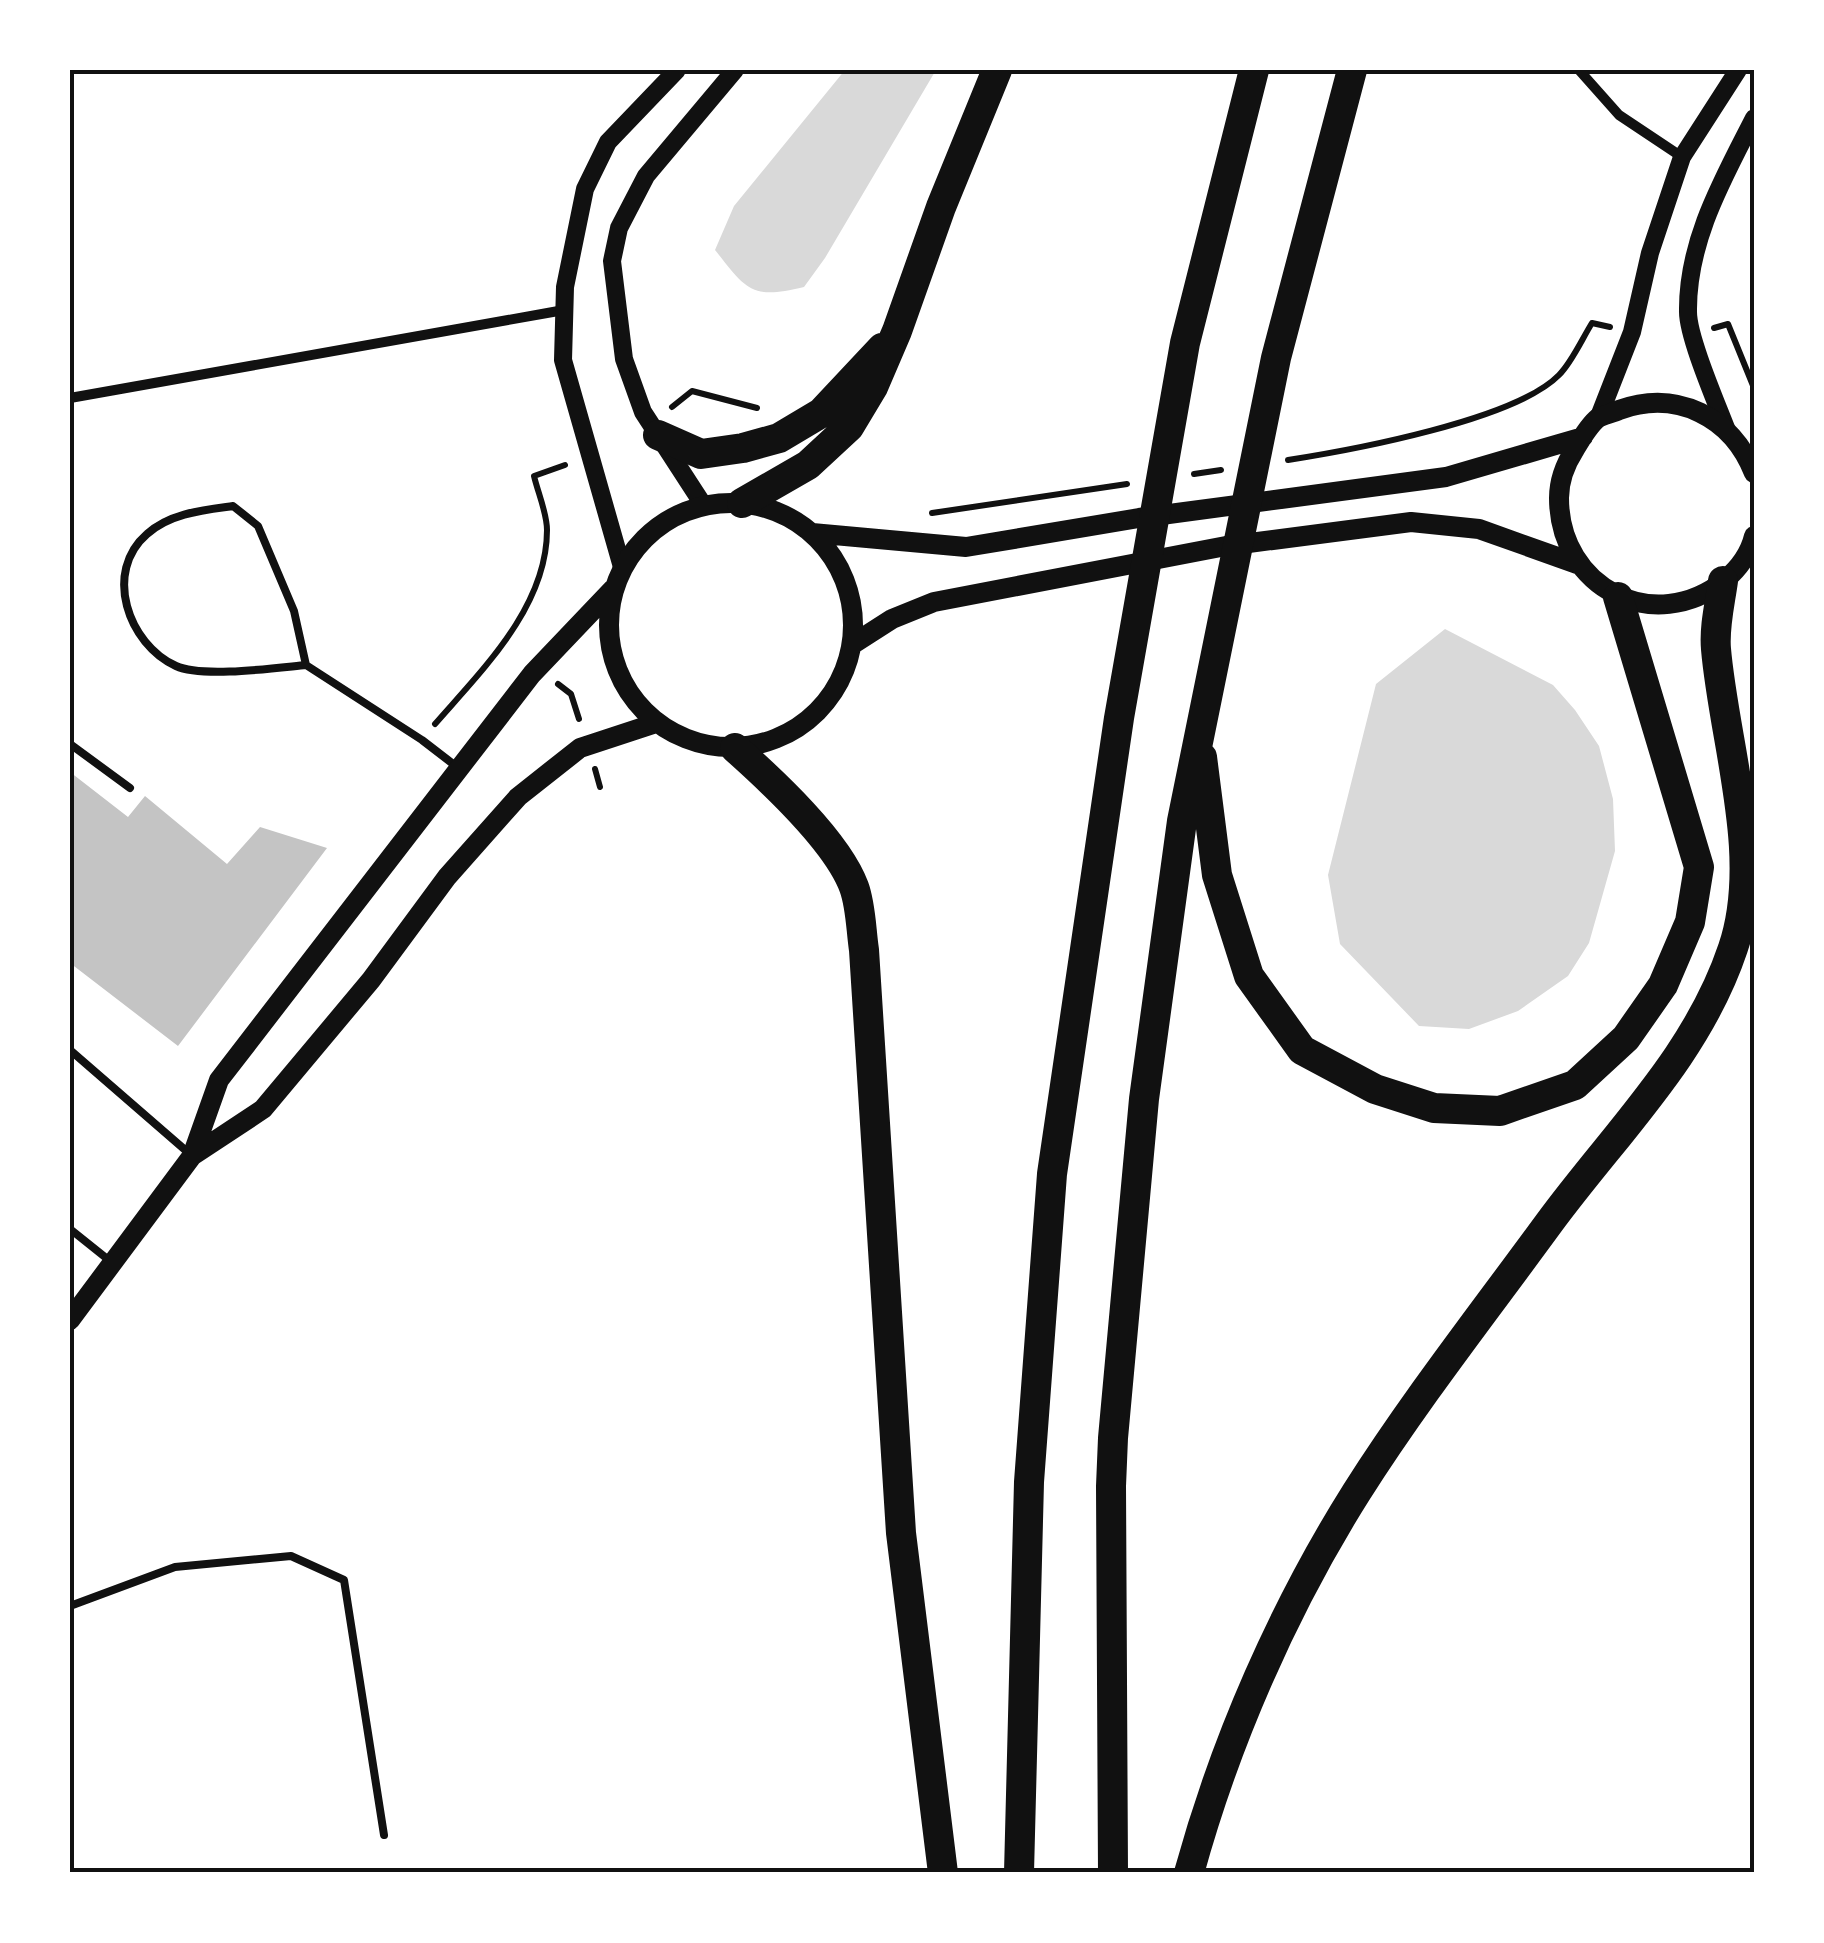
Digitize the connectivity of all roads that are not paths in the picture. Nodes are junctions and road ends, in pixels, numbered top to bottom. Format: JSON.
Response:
{"nodes":[{"id":1,"x":677,"y":70,"type":"edge"},
{"id":2,"x":735,"y":70,"type":"edge"},
{"id":3,"x":997,"y":70,"type":"edge"},
{"id":4,"x":1254,"y":70,"type":"edge"},
{"id":5,"x":1352,"y":70,"type":"edge"},
{"id":6,"x":1578,"y":70,"type":"edge"},
{"id":7,"x":1738,"y":70,"type":"edge"},
{"id":8,"x":1754,"y":118,"type":"edge"},
{"id":9,"x":1682,"y":157,"type":"junction"},
{"id":10,"x":564,"y":310,"type":"junction"},
{"id":11,"x":897,"y":331,"type":"junction"},
{"id":12,"x":70,"y":398,"type":"edge"},
{"id":13,"x":1598,"y":418,"type":"junction"},
{"id":14,"x":1726,"y":428,"type":"junction"},
{"id":15,"x":658,"y":435,"type":"junction"},
{"id":16,"x":1583,"y":436,"type":"junction"},
{"id":17,"x":1751,"y":461,"type":"edge"},
{"id":18,"x":742,"y":503,"type":"junction"},
{"id":19,"x":704,"y":506,"type":"junction"},
{"id":20,"x":812,"y":533,"type":"junction"},
{"id":21,"x":1754,"y":536,"type":"edge"},
{"id":22,"x":1580,"y":565,"type":"junction"},
{"id":23,"x":622,"y":567,"type":"junction"},
{"id":24,"x":1733,"y":575,"type":"edge"},
{"id":25,"x":613,"y":588,"type":"junction"},
{"id":26,"x":1618,"y":596,"type":"junction"},
{"id":27,"x":852,"y":644,"type":"junction"},
{"id":28,"x":306,"y":666,"type":"junction"},
{"id":29,"x":656,"y":723,"type":"junction"},
{"id":30,"x":1199,"y":730,"type":"junction"},
{"id":31,"x":70,"y":744,"type":"edge"},
{"id":32,"x":736,"y":748,"type":"junction"},
{"id":33,"x":458,"y":768,"type":"junction"},
{"id":34,"x":130,"y":788,"type":"dead end"},
{"id":35,"x":70,"y":1050,"type":"edge"},
{"id":36,"x":192,"y":1156,"type":"junction"},
{"id":37,"x":70,"y":1229,"type":"edge"},
{"id":38,"x":114,"y":1264,"type":"junction"},
{"id":39,"x":70,"y":1320,"type":"edge"},
{"id":40,"x":70,"y":1606,"type":"edge"},
{"id":41,"x":384,"y":1835,"type":"dead end"},
{"id":42,"x":943,"y":1873,"type":"edge"},
{"id":43,"x":1019,"y":1873,"type":"edge"},
{"id":44,"x":1113,"y":1873,"type":"edge"},
{"id":45,"x":1189,"y":1873,"type":"edge"}],
"edges":[{"from":1,"to":10,"type":"street"},
{"from":2,"to":15,"type":"street"},
{"from":3,"to":11,"type":"highway"},
{"from":4,"to":43,"type":"highway"},
{"from":5,"to":30,"type":"highway"},
{"from":6,"to":9,"type":"street"},
{"from":7,"to":9,"type":"street"},
{"from":8,"to":14,"type":"street"},
{"from":9,"to":13,"type":"street"},
{"from":10,"to":12,"type":"street"},
{"from":10,"to":23,"type":"street"},
{"from":11,"to":15,"type":"highway"},
{"from":11,"to":18,"type":"highway"},
{"from":13,"to":14,"type":"main road"},
{"from":13,"to":16,"type":"main road"},
{"from":14,"to":17,"type":"main road"},
{"from":15,"to":19,"type":"street"},
{"from":16,"to":20,"type":"main road"},
{"from":16,"to":22,"type":"main road"},
{"from":18,"to":19,"type":"main road"},
{"from":18,"to":20,"type":"main road"},
{"from":19,"to":23,"type":"main road"},
{"from":20,"to":27,"type":"main road"},
{"from":21,"to":24,"type":"main road"},
{"from":22,"to":26,"type":"main road"},
{"from":22,"to":27,"type":"main road"},
{"from":23,"to":25,"type":"main road"},
{"from":24,"to":26,"type":"main road"},
{"from":24,"to":45,"type":"highway"},
{"from":25,"to":29,"type":"main road"},
{"from":25,"to":33,"type":"main road"},
{"from":26,"to":30,"type":"highway"},
{"from":27,"to":32,"type":"main road"},
{"from":28,"to":28,"type":"lane"},
{"from":28,"to":33,"type":"lane"},
{"from":29,"to":32,"type":"main road"},
{"from":29,"to":36,"type":"main road"},
{"from":30,"to":44,"type":"highway"},
{"from":31,"to":34,"type":"lane"},
{"from":32,"to":42,"type":"highway"},
{"from":33,"to":36,"type":"main road"},
{"from":35,"to":36,"type":"lane"},
{"from":36,"to":38,"type":"main road"},
{"from":37,"to":38,"type":"lane"},
{"from":38,"to":39,"type":"main road"},
{"from":40,"to":41,"type":"lane"}]}
